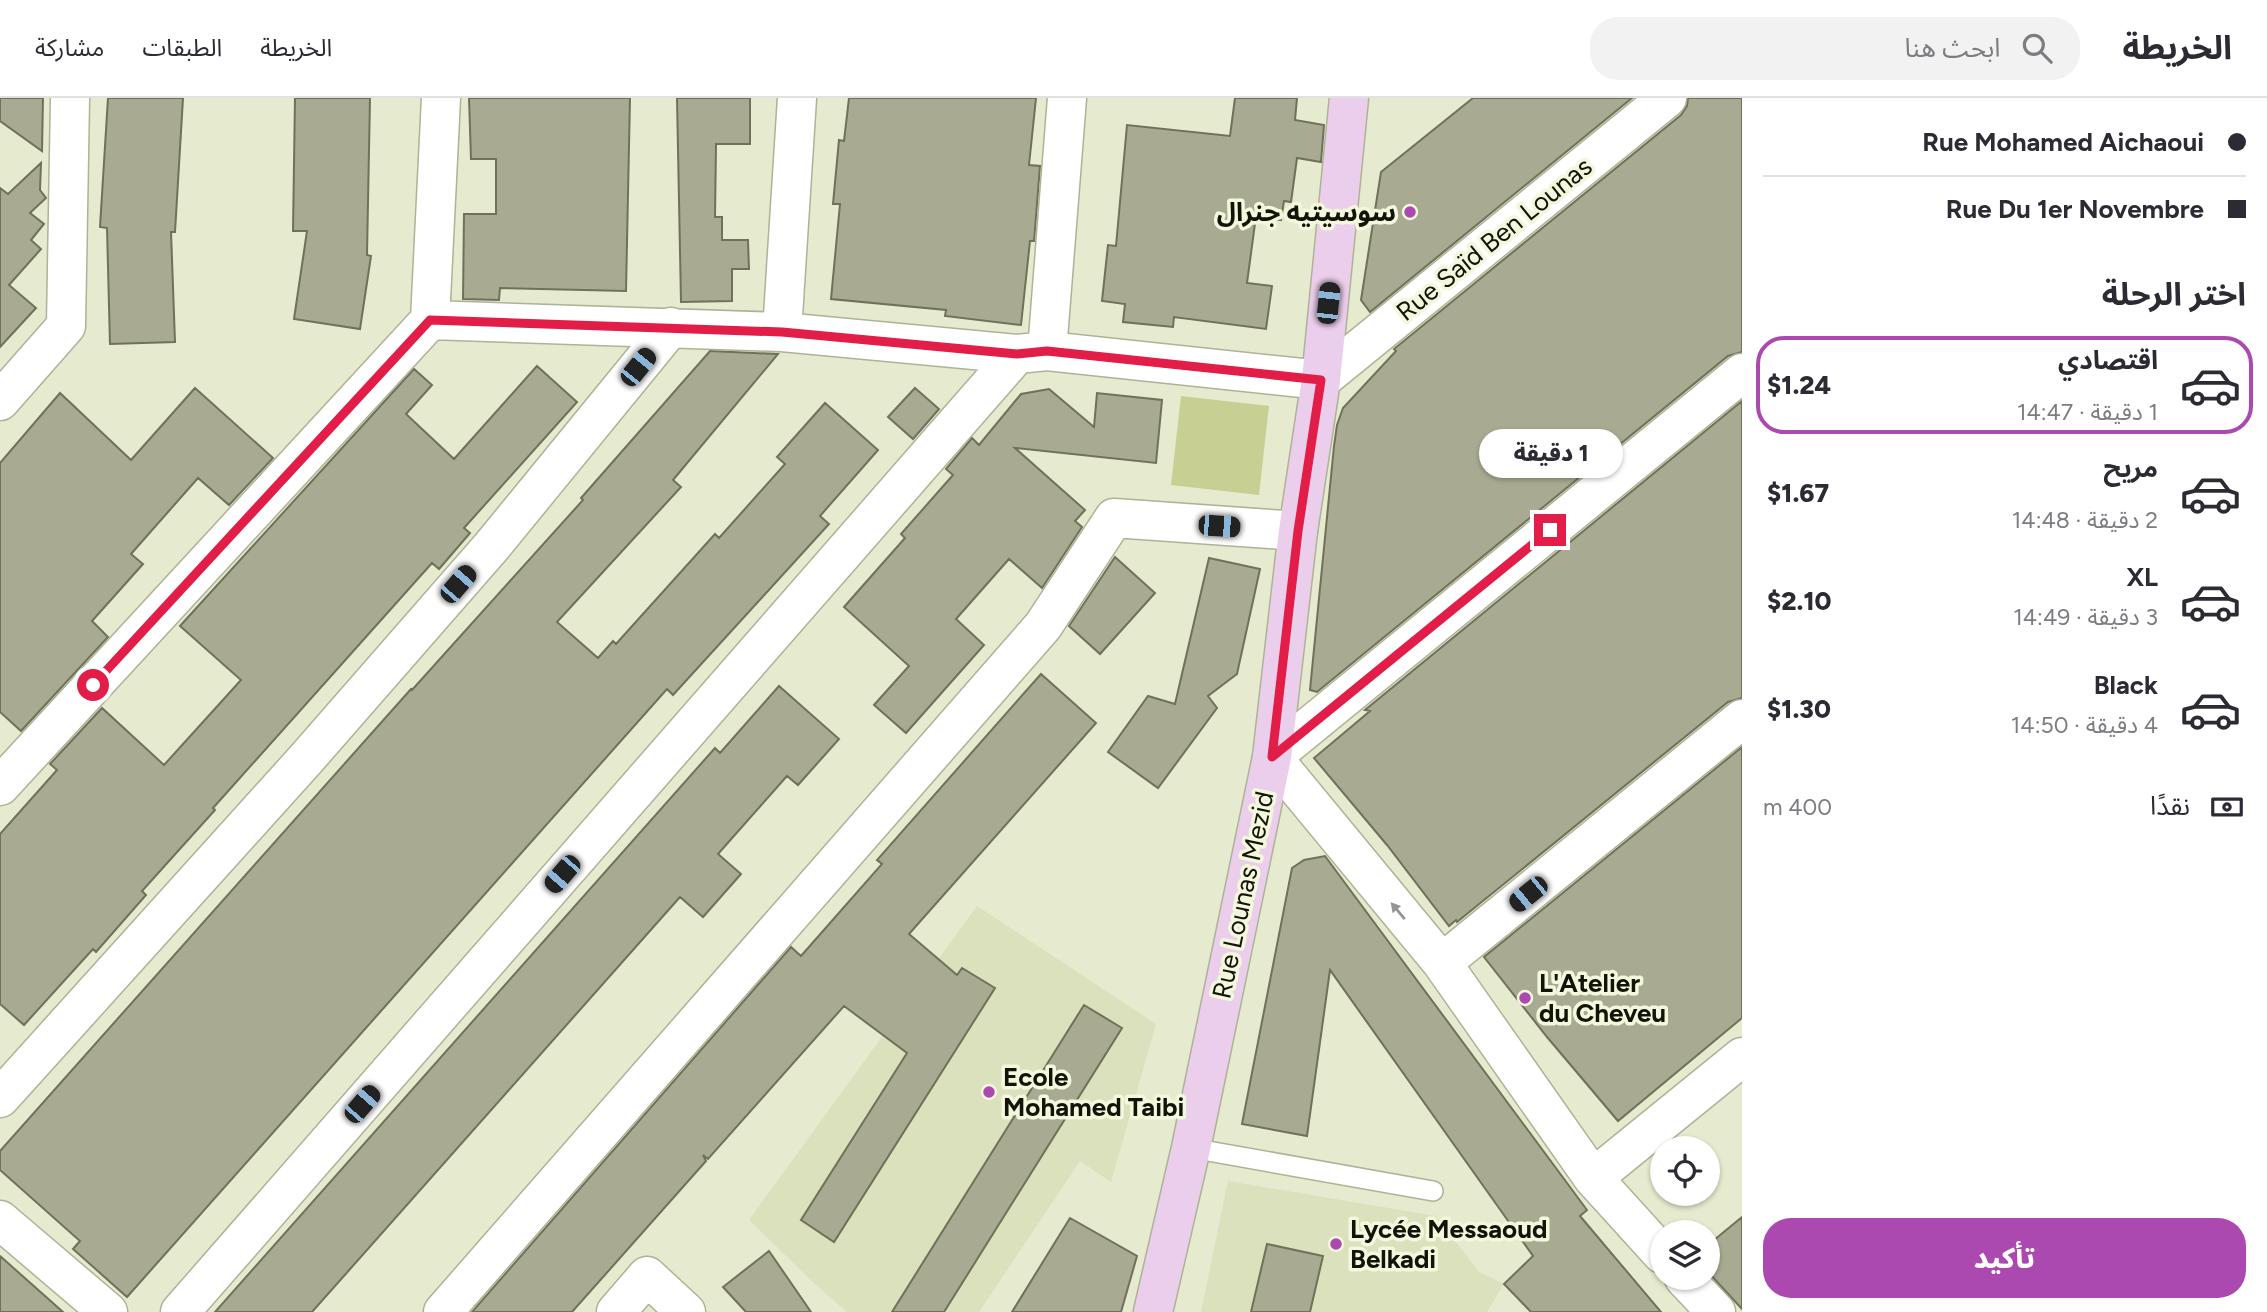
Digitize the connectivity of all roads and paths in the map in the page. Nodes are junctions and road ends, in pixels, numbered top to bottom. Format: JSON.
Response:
{"nodes":[{"id":1,"x":69,"y":98,"type":"edge"},
{"id":2,"x":441,"y":98,"type":"edge"},
{"id":3,"x":797,"y":98,"type":"edge"},
{"id":4,"x":1067,"y":98,"type":"edge"},
{"id":5,"x":1349,"y":98,"type":"edge"},
{"id":6,"x":1667,"y":98,"type":"edge"},
{"id":7,"x":430,"y":320,"type":"junction"},
{"id":8,"x":671,"y":327,"type":"junction"},
{"id":9,"x":782,"y":332,"type":"junction"},
{"id":10,"x":1032,"y":352,"type":"junction"},
{"id":11,"x":1742,"y":373,"type":"edge"},
{"id":12,"x":1321,"y":380,"type":"junction"},
{"id":13,"x":0,"y":401,"type":"edge"},
{"id":14,"x":1298,"y":531,"type":"junction"},
{"id":15,"x":1742,"y":719,"type":"edge"},
{"id":16,"x":1272,"y":757,"type":"junction"},
{"id":17,"x":0,"y":786,"type":"edge"},
{"id":18,"x":1442,"y":963,"type":"junction"},
{"id":19,"x":1742,"y":1057,"type":"edge"},
{"id":20,"x":0,"y":1098,"type":"edge"},
{"id":21,"x":1191,"y":1148,"type":"junction"},
{"id":22,"x":1593,"y":1178,"type":"junction"},
{"id":23,"x":1433,"y":1191,"type":"dead end"},
{"id":24,"x":0,"y":1220,"type":"edge"},
{"id":25,"x":1650,"y":1241,"type":"edge"},
{"id":26,"x":1695,"y":1290,"type":"edge"},
{"id":27,"x":108,"y":1312,"type":"edge"},
{"id":28,"x":180,"y":1312,"type":"edge"},
{"id":29,"x":443,"y":1312,"type":"edge"},
{"id":30,"x":616,"y":1312,"type":"edge"},
{"id":31,"x":686,"y":1312,"type":"edge"},
{"id":32,"x":1153,"y":1312,"type":"edge"},
{"id":33,"x":1716,"y":1312,"type":"edge"}],
"edges":[{"from":1,"to":13,"type":"street"},
{"from":2,"to":7,"type":"street"},
{"from":3,"to":9,"type":"street"},
{"from":4,"to":10,"type":"street"},
{"from":5,"to":12,"type":"street","name":"Rue Lounas Mezid"},
{"from":6,"to":12,"type":"street","name":"Rue Saïd Ben Lounas"},
{"from":7,"to":8,"type":"street"},
{"from":7,"to":17,"type":"street"},
{"from":8,"to":9,"type":"street"},
{"from":8,"to":20,"type":"street"},
{"from":9,"to":10,"type":"street"},
{"from":10,"to":12,"type":"street"},
{"from":10,"to":28,"type":"street"},
{"from":11,"to":16,"type":"street"},
{"from":12,"to":14,"type":"street","name":"Rue Lounas Mezid"},
{"from":14,"to":16,"type":"street","name":"Rue Lounas Mezid"},
{"from":14,"to":29,"type":"street"},
{"from":15,"to":18,"type":"street"},
{"from":18,"to":16,"type":"street","one_way":true},
{"from":16,"to":21,"type":"street","name":"Rue Lounas Mezid"},
{"from":18,"to":22,"type":"street"},
{"from":19,"to":22,"type":"street"},
{"from":21,"to":23,"type":"lane"},
{"from":21,"to":32,"type":"street","name":"Rue Lounas Mezid"},
{"from":22,"to":25,"type":"street"},
{"from":24,"to":27,"type":"street"},
{"from":26,"to":33,"type":"street"},
{"from":30,"to":31,"type":"street"}]}
